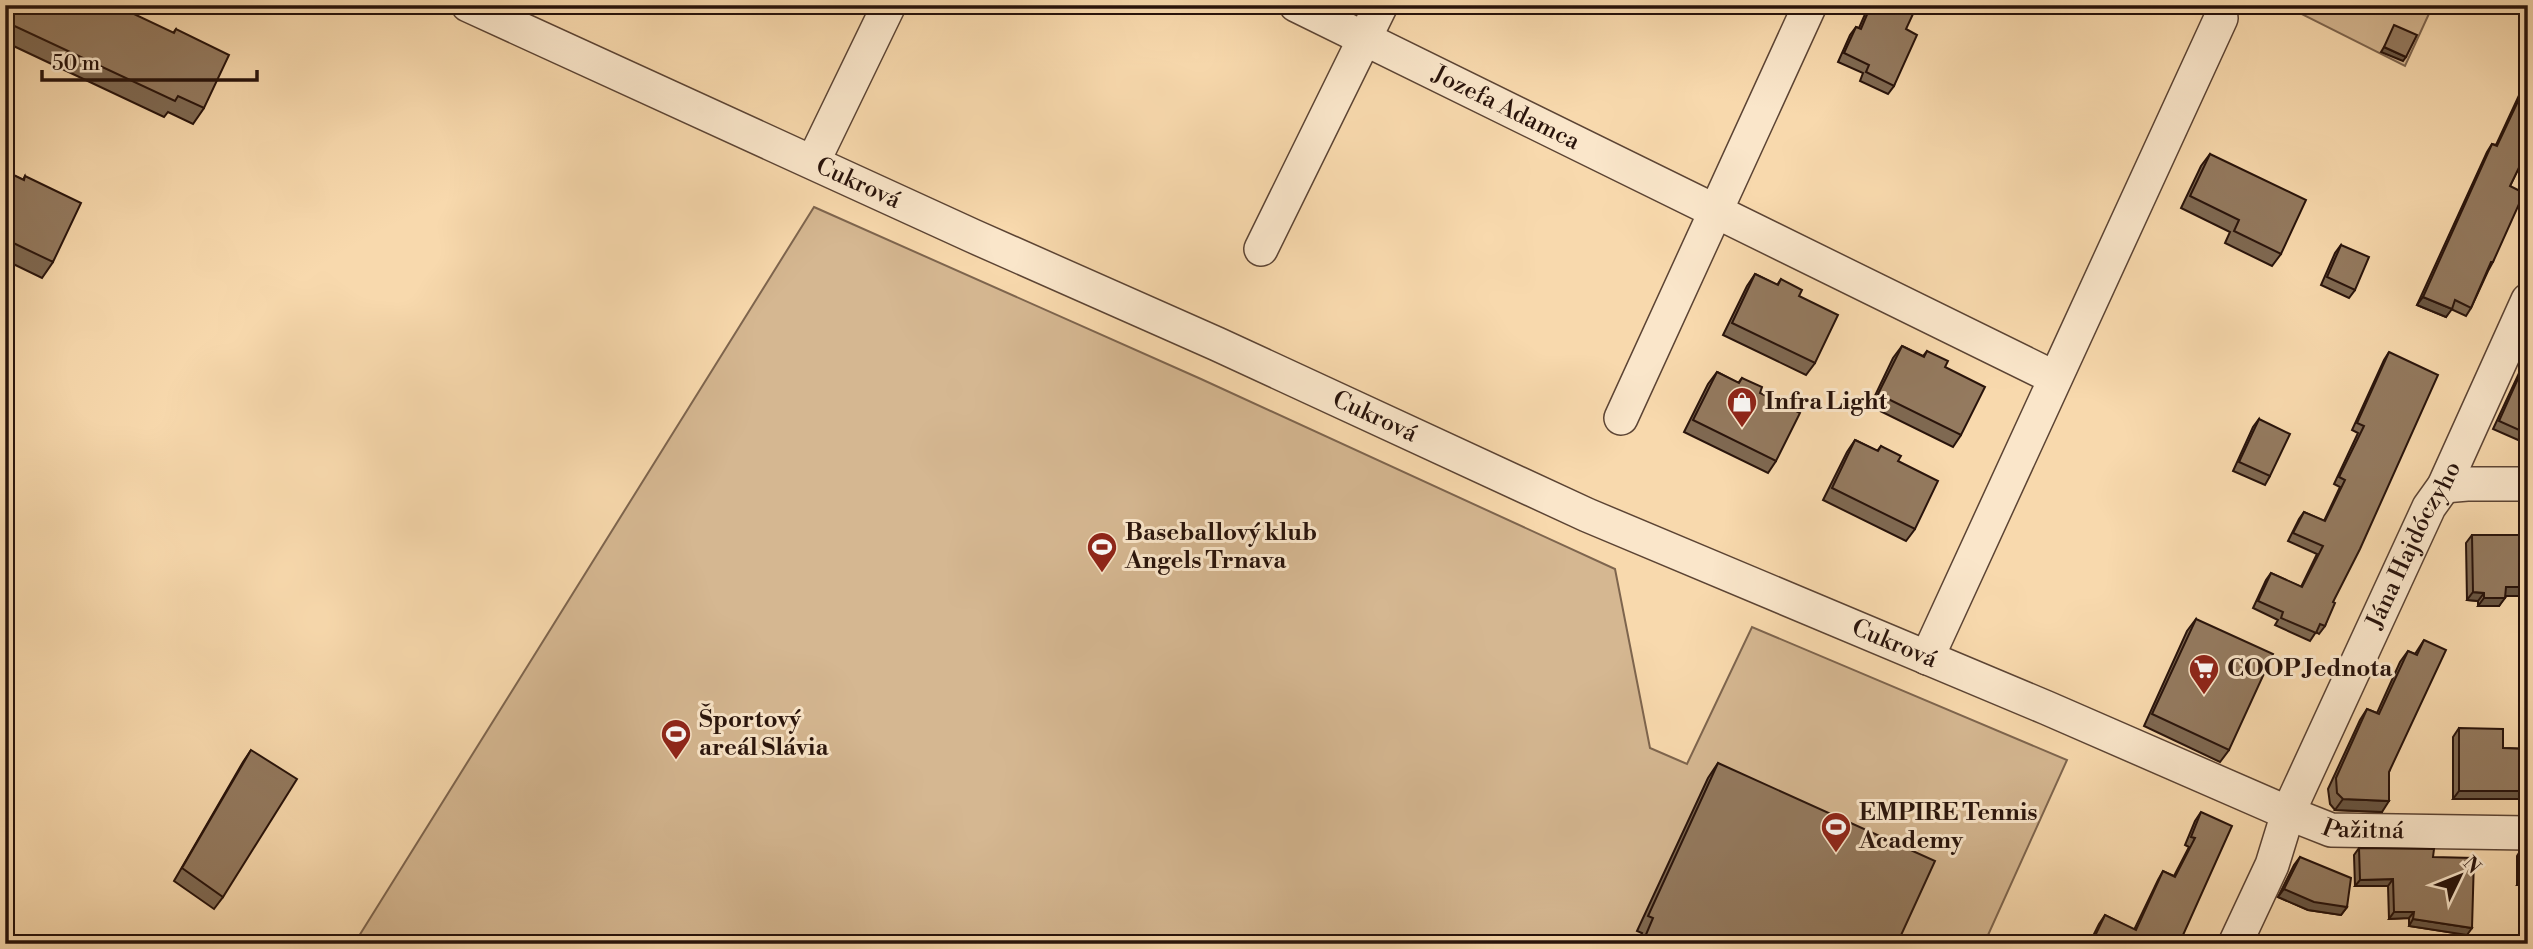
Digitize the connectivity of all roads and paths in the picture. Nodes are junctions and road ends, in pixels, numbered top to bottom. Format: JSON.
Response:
{"nodes":[{"id":1,"x":468,"y":5,"type":"edge"},
{"id":2,"x":889,"y":5,"type":"edge"},
{"id":3,"x":1296,"y":5,"type":"edge"},
{"id":4,"x":1381,"y":5,"type":"edge"},
{"id":5,"x":1810,"y":5,"type":"edge"},
{"id":6,"x":2221,"y":18,"type":"dead end"},
{"id":7,"x":1364,"y":38,"type":"junction"},
{"id":8,"x":813,"y":162,"type":"junction"},
{"id":9,"x":1716,"y":211,"type":"junction"},
{"id":10,"x":1261,"y":249,"type":"dead end"},
{"id":11,"x":2528,"y":300,"type":"edge"},
{"id":12,"x":2055,"y":377,"type":"junction"},
{"id":13,"x":1621,"y":418,"type":"dead end"},
{"id":14,"x":2528,"y":484,"type":"edge"},
{"id":15,"x":2444,"y":486,"type":"junction"},
{"id":16,"x":1927,"y":659,"type":"junction"},
{"id":17,"x":2288,"y":813,"type":"junction"},
{"id":18,"x":2528,"y":833,"type":"edge"},
{"id":19,"x":2235,"y":944,"type":"edge"}],
"edges":[{"from":1,"to":8,"type":"street","name":"Cukrová"},
{"from":2,"to":8,"type":"street"},
{"from":3,"to":7,"type":"street","name":"Jozefa Adamca"},
{"from":4,"to":7,"type":"street"},
{"from":5,"to":9,"type":"street"},
{"from":6,"to":12,"type":"street"},
{"from":7,"to":9,"type":"street","name":"Jozefa Adamca"},
{"from":7,"to":10,"type":"street"},
{"from":8,"to":16,"type":"street","name":"Cukrová"},
{"from":9,"to":12,"type":"street","name":"Jozefa Adamca"},
{"from":9,"to":13,"type":"street"},
{"from":11,"to":15,"type":"street","name":"Jána Hajdóczyho"},
{"from":12,"to":16,"type":"street"},
{"from":14,"to":15,"type":"street"},
{"from":15,"to":17,"type":"street","name":"Jána Hajdóczyho"},
{"from":16,"to":17,"type":"street","name":"Cukrová"},
{"from":17,"to":18,"type":"street","name":"Pažitná"},
{"from":17,"to":19,"type":"street","name":"Jána Hajdóczyho"}]}
